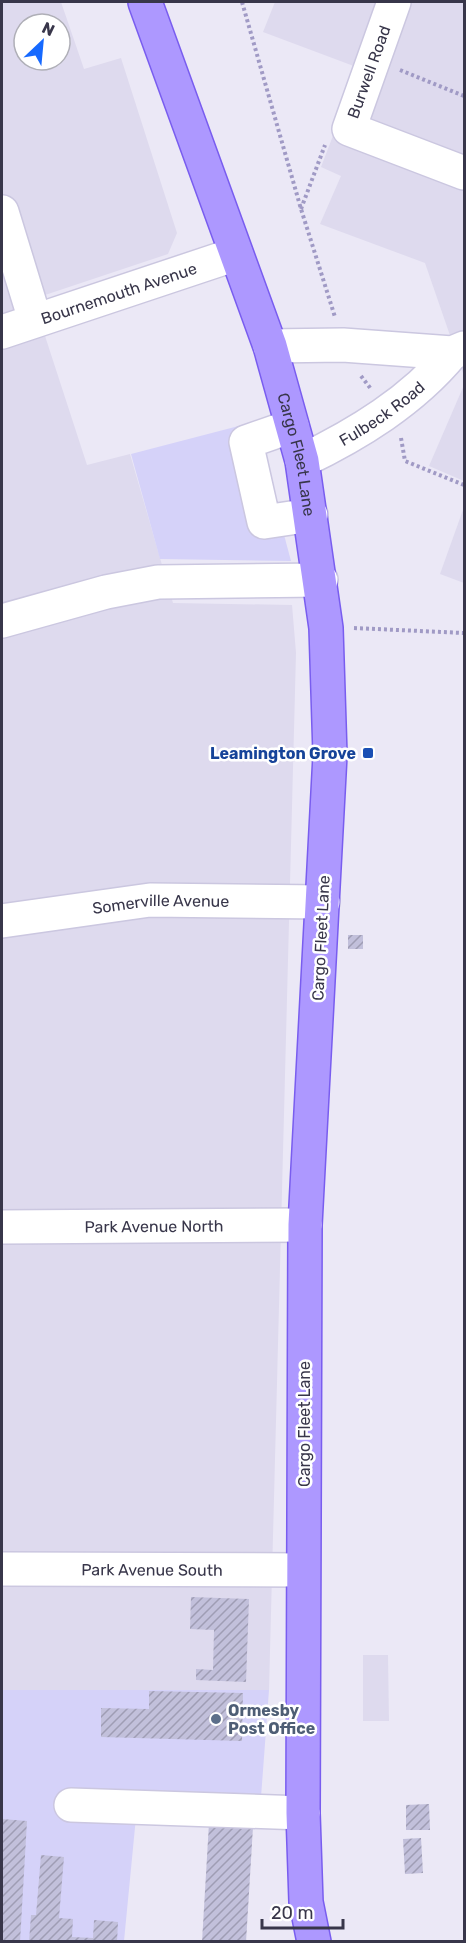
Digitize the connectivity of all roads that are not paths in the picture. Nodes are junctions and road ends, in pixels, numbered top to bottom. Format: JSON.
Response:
{"nodes":[{"id":1,"x":146,"y":2,"type":"edge"},
{"id":2,"x":394,"y":2,"type":"edge"},
{"id":3,"x":465,"y":173,"type":"edge"},
{"id":4,"x":2,"y":212,"type":"edge"},
{"id":5,"x":236,"y":254,"type":"junction"},
{"id":6,"x":35,"y":320,"type":"junction"},
{"id":7,"x":2,"y":332,"type":"edge"},
{"id":8,"x":270,"y":346,"type":"junction"},
{"id":9,"x":458,"y":351,"type":"edge"},
{"id":10,"x":292,"y":426,"type":"junction"},
{"id":11,"x":302,"y":461,"type":"junction"},
{"id":12,"x":311,"y":515,"type":"junction"},
{"id":13,"x":321,"y":580,"type":"junction"},
{"id":14,"x":2,"y":621,"type":"edge"},
{"id":15,"x":323,"y":902,"type":"junction"},
{"id":16,"x":2,"y":921,"type":"edge"},
{"id":17,"x":305,"y":1226,"type":"junction"},
{"id":18,"x":2,"y":1227,"type":"edge"},
{"id":19,"x":2,"y":1569,"type":"edge"},
{"id":20,"x":303,"y":1570,"type":"junction"},
{"id":21,"x":71,"y":1804,"type":"dead end"},
{"id":22,"x":303,"y":1813,"type":"junction"},
{"id":23,"x":306,"y":1902,"type":"junction"},
{"id":24,"x":293,"y":1941,"type":"edge"},
{"id":25,"x":314,"y":1941,"type":"edge"}],
"edges":[{"from":1,"to":5,"type":"main road","name":"Cargo Fleet Lane"},
{"from":2,"to":3,"type":"street","name":"Burwell Road"},
{"from":4,"to":6,"type":"street"},
{"from":5,"to":6,"type":"street","name":"Bournemouth Avenue"},
{"from":5,"to":8,"type":"main road","name":"Cargo Fleet Lane"},
{"from":6,"to":7,"type":"street","name":"Bournemouth Avenue"},
{"from":8,"to":9,"type":"street","name":"Fulbeck Road"},
{"from":8,"to":10,"type":"main road","name":"Cargo Fleet Lane"},
{"from":9,"to":11,"type":"street","name":"Fulbeck Road"},
{"from":10,"to":11,"type":"main road","name":"Cargo Fleet Lane"},
{"from":10,"to":12,"type":"street"},
{"from":11,"to":12,"type":"main road","name":"Cargo Fleet Lane"},
{"from":12,"to":13,"type":"main road","name":"Cargo Fleet Lane"},
{"from":13,"to":14,"type":"street"},
{"from":13,"to":15,"type":"main road","name":"Cargo Fleet Lane"},
{"from":15,"to":16,"type":"street","name":"Somerville Avenue"},
{"from":15,"to":17,"type":"main road","name":"Cargo Fleet Lane"},
{"from":17,"to":18,"type":"street","name":"Park Avenue North"},
{"from":17,"to":20,"type":"main road","name":"Cargo Fleet Lane"},
{"from":19,"to":20,"type":"street","name":"Park Avenue South"},
{"from":20,"to":22,"type":"main road","name":"Cargo Fleet Lane"},
{"from":21,"to":22,"type":"street"},
{"from":22,"to":23,"type":"main road","name":"Cargo Fleet Lane"},
{"from":23,"to":24,"type":"main road","name":"Cargo Fleet Lane"},
{"from":23,"to":25,"type":"main road","name":"Cargo Fleet Lane"}]}
